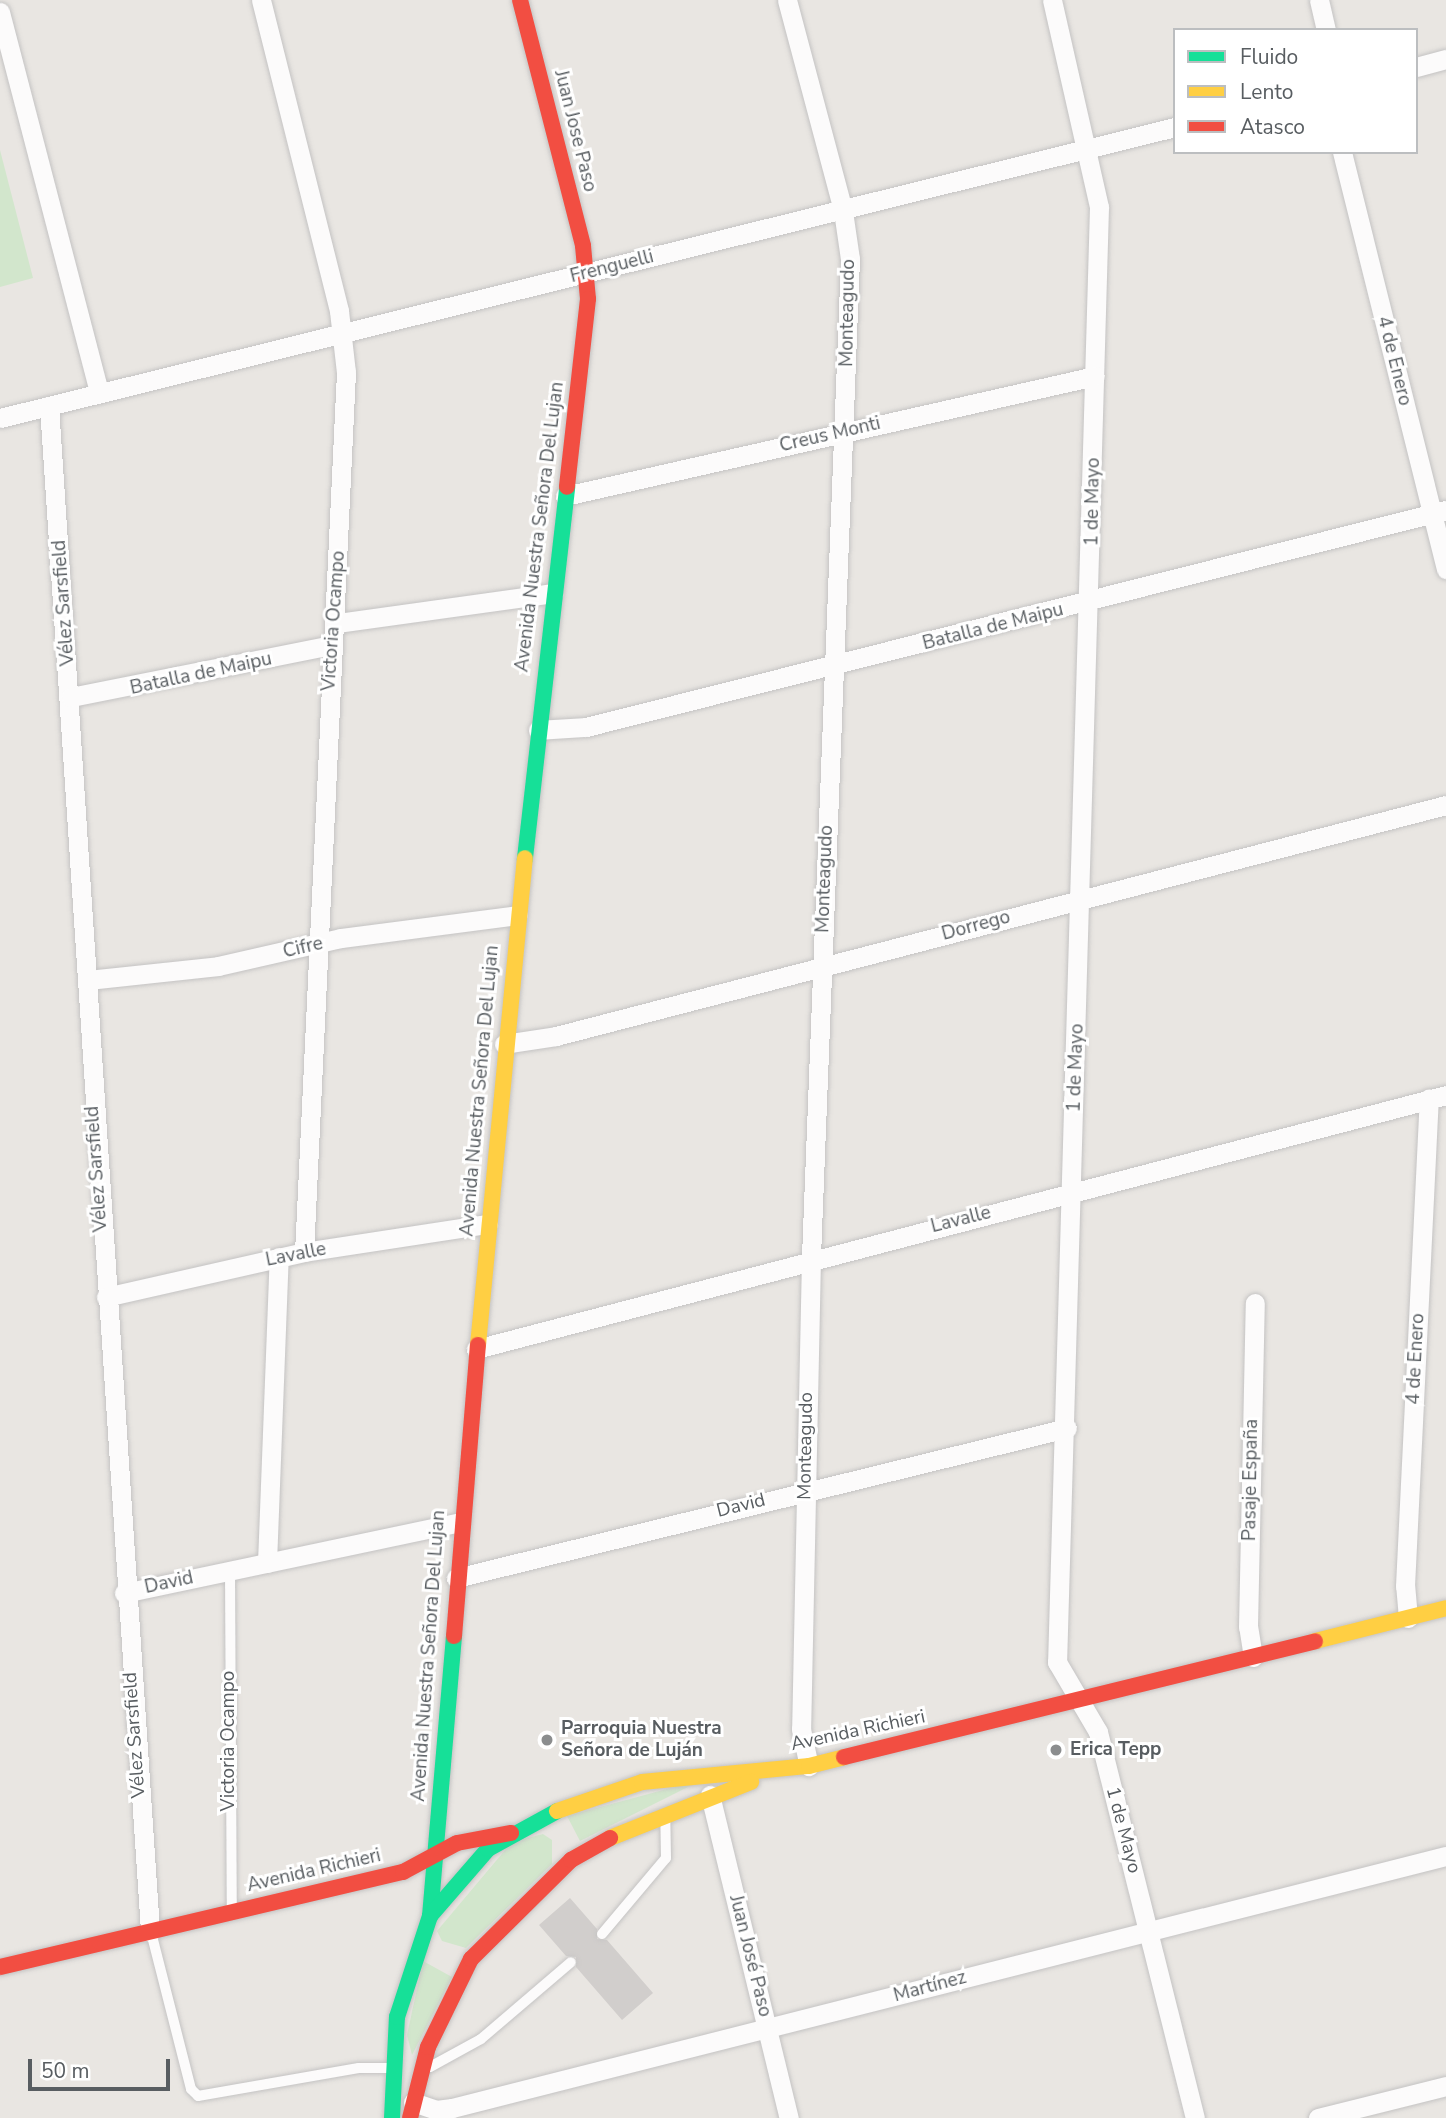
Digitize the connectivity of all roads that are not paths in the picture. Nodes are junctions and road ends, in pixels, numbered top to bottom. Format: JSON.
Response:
{"nodes":[{"id":1,"x":261,"y":0,"type":"edge"},
{"id":2,"x":520,"y":0,"type":"edge"},
{"id":3,"x":787,"y":0,"type":"edge"},
{"id":4,"x":1052,"y":0,"type":"edge"},
{"id":5,"x":1318,"y":0,"type":"edge"},
{"id":6,"x":0,"y":12,"type":"edge"},
{"id":7,"x":1325,"y":28,"type":"edge"},
{"id":8,"x":1446,"y":59,"type":"edge"},
{"id":9,"x":1418,"y":66,"type":"edge"},
{"id":10,"x":1173,"y":128,"type":"edge"},
{"id":11,"x":1090,"y":149,"type":"junction"},
{"id":12,"x":1343,"y":154,"type":"edge"},
{"id":13,"x":843,"y":211,"type":"junction"},
{"id":14,"x":589,"y":273,"type":"junction"},
{"id":15,"x":344,"y":335,"type":"junction"},
{"id":16,"x":1095,"y":376,"type":"junction"},
{"id":17,"x":99,"y":393,"type":"junction"},
{"id":18,"x":49,"y":406,"type":"junction"},
{"id":19,"x":0,"y":418,"type":"edge"},
{"id":20,"x":847,"y":430,"type":"junction"},
{"id":21,"x":565,"y":496,"type":"junction"},
{"id":22,"x":1439,"y":511,"type":"edge"},
{"id":23,"x":1446,"y":569,"type":"edge"},
{"id":24,"x":553,"y":593,"type":"junction"},
{"id":25,"x":1091,"y":603,"type":"junction"},
{"id":26,"x":337,"y":623,"type":"junction"},
{"id":27,"x":331,"y":645,"type":"junction"},
{"id":28,"x":832,"y":666,"type":"junction"},
{"id":29,"x":71,"y":697,"type":"junction"},
{"id":30,"x":538,"y":730,"type":"junction"},
{"id":31,"x":1446,"y":805,"type":"edge"},
{"id":32,"x":1081,"y":898,"type":"junction"},
{"id":33,"x":518,"y":915,"type":"junction"},
{"id":34,"x":317,"y":946,"type":"junction"},
{"id":35,"x":822,"y":968,"type":"junction"},
{"id":36,"x":88,"y":980,"type":"junction"},
{"id":37,"x":504,"y":1044,"type":"junction"},
{"id":38,"x":1437,"y":1097,"type":"edge"},
{"id":39,"x":1072,"y":1192,"type":"junction"},
{"id":40,"x":488,"y":1224,"type":"junction"},
{"id":41,"x":304,"y":1252,"type":"junction"},
{"id":42,"x":279,"y":1257,"type":"junction"},
{"id":43,"x":811,"y":1258,"type":"junction"},
{"id":44,"x":106,"y":1297,"type":"junction"},
{"id":45,"x":1255,"y":1304,"type":"dead end"},
{"id":46,"x":476,"y":1349,"type":"junction"},
{"id":47,"x":1067,"y":1428,"type":"junction"},
{"id":48,"x":805,"y":1490,"type":"junction"},
{"id":49,"x":460,"y":1522,"type":"junction"},
{"id":50,"x":267,"y":1563,"type":"junction"},
{"id":51,"x":230,"y":1570,"type":"junction"},
{"id":52,"x":456,"y":1578,"type":"junction"},
{"id":53,"x":124,"y":1593,"type":"junction"},
{"id":54,"x":1446,"y":1608,"type":"edge"},
{"id":55,"x":1408,"y":1618,"type":"junction"},
{"id":56,"x":1252,"y":1657,"type":"junction"},
{"id":57,"x":1079,"y":1701,"type":"junction"},
{"id":58,"x":802,"y":1767,"type":"junction"},
{"id":59,"x":710,"y":1795,"type":"junction"},
{"id":60,"x":664,"y":1813,"type":"junction"},
{"id":61,"x":549,"y":1815,"type":"junction"},
{"id":62,"x":513,"y":1832,"type":"junction"},
{"id":63,"x":436,"y":1851,"type":"junction"},
{"id":64,"x":1446,"y":1856,"type":"edge"},
{"id":65,"x":571,"y":1860,"type":"junction"},
{"id":66,"x":233,"y":1911,"type":"junction"},
{"id":67,"x":427,"y":1923,"type":"junction"},
{"id":68,"x":1149,"y":1929,"type":"junction"},
{"id":69,"x":150,"y":1932,"type":"junction"},
{"id":70,"x":602,"y":1934,"type":"dead end"},
{"id":71,"x":471,"y":1959,"type":"junction"},
{"id":72,"x":571,"y":1962,"type":"dead end"},
{"id":73,"x":0,"y":1967,"type":"edge"},
{"id":74,"x":768,"y":2030,"type":"junction"},
{"id":75,"x":393,"y":2068,"type":"junction"},
{"id":76,"x":419,"y":2071,"type":"junction"},
{"id":77,"x":1446,"y":2086,"type":"edge"},
{"id":78,"x":412,"y":2110,"type":"edge"},
{"id":79,"x":392,"y":2118,"type":"edge"},
{"id":80,"x":789,"y":2118,"type":"edge"},
{"id":81,"x":1195,"y":2118,"type":"edge"},
{"id":82,"x":1318,"y":2118,"type":"edge"}],
"edges":[{"from":1,"to":15,"type":"street","name":"Victoria Ocampo"},
{"from":2,"to":14,"type":"street","name":"Juan Jose Paso"},
{"from":3,"to":13,"type":"street","name":"Monteagudo"},
{"from":4,"to":11,"type":"street","name":"1 de Mayo"},
{"from":5,"to":7,"type":"street"},
{"from":6,"to":17,"type":"street"},
{"from":8,"to":9,"type":"street"},
{"from":10,"to":11,"type":"street","name":"Frenguelli"},
{"from":11,"to":13,"type":"street","name":"Frenguelli"},
{"from":11,"to":16,"type":"street","name":"1 de Mayo"},
{"from":12,"to":22,"type":"street","name":"4 de Enero"},
{"from":13,"to":14,"type":"street","name":"Frenguelli"},
{"from":13,"to":20,"type":"street","name":"Monteagudo"},
{"from":14,"to":15,"type":"street","name":"Frenguelli"},
{"from":14,"to":21,"type":"street","name":"Avenida Nuestra Señora Del Lujan"},
{"from":15,"to":17,"type":"street","name":"Frenguelli"},
{"from":15,"to":26,"type":"street","name":"Victoria Ocampo"},
{"from":16,"to":20,"type":"street","name":"Creus Monti"},
{"from":16,"to":25,"type":"street","name":"1 de Mayo"},
{"from":17,"to":18,"type":"street","name":"Frenguelli"},
{"from":18,"to":19,"type":"street","name":"Frenguelli"},
{"from":18,"to":29,"type":"street","name":"Vélez Sarsfield"},
{"from":20,"to":21,"type":"street","name":"Creus Monti"},
{"from":20,"to":28,"type":"street","name":"Monteagudo"},
{"from":21,"to":24,"type":"street","name":"Avenida Nuestra Señora Del Lujan"},
{"from":22,"to":23,"type":"street","name":"4 de Enero"},
{"from":22,"to":25,"type":"street","name":"Batalla de Maipu"},
{"from":24,"to":26,"type":"street"},
{"from":24,"to":30,"type":"street","name":"Avenida Nuestra Señora Del Lujan"},
{"from":25,"to":28,"type":"street","name":"Batalla de Maipu"},
{"from":25,"to":32,"type":"street","name":"1 de Mayo"},
{"from":26,"to":27,"type":"street","name":"Victoria Ocampo"},
{"from":27,"to":29,"type":"street","name":"Batalla de Maipu"},
{"from":27,"to":34,"type":"street","name":"Victoria Ocampo"},
{"from":28,"to":30,"type":"street","name":"Batalla de Maipu"},
{"from":28,"to":35,"type":"street","name":"Monteagudo"},
{"from":29,"to":36,"type":"street","name":"Vélez Sarsfield"},
{"from":30,"to":33,"type":"street","name":"Avenida Nuestra Señora Del Lujan"},
{"from":31,"to":32,"type":"street","name":"Dorrego"},
{"from":32,"to":35,"type":"street","name":"Dorrego"},
{"from":32,"to":39,"type":"street","name":"1 de Mayo"},
{"from":33,"to":34,"type":"street","name":"Cifre"},
{"from":33,"to":37,"type":"street","name":"Avenida Nuestra Señora Del Lujan"},
{"from":34,"to":36,"type":"street","name":"Cifre"},
{"from":34,"to":41,"type":"street","name":"Victoria Ocampo"},
{"from":35,"to":37,"type":"street","name":"Dorrego"},
{"from":35,"to":43,"type":"street","name":"Monteagudo"},
{"from":36,"to":44,"type":"street","name":"Vélez Sarsfield"},
{"from":37,"to":40,"type":"street","name":"Avenida Nuestra Señora Del Lujan"},
{"from":38,"to":39,"type":"street","name":"Lavalle"},
{"from":38,"to":55,"type":"street","name":"4 de Enero"},
{"from":39,"to":43,"type":"street","name":"Lavalle"},
{"from":39,"to":47,"type":"street","name":"1 de Mayo"},
{"from":40,"to":41,"type":"street","name":"Lavalle"},
{"from":40,"to":46,"type":"street","name":"Avenida Nuestra Señora Del Lujan"},
{"from":41,"to":42,"type":"street","name":"Lavalle"},
{"from":42,"to":44,"type":"street","name":"Lavalle"},
{"from":42,"to":50,"type":"street"},
{"from":43,"to":46,"type":"street","name":"Lavalle"},
{"from":43,"to":48,"type":"street","name":"Monteagudo"},
{"from":44,"to":53,"type":"street","name":"Vélez Sarsfield"},
{"from":45,"to":56,"type":"street","name":"Pasaje España"},
{"from":46,"to":49,"type":"street","name":"Avenida Nuestra Señora Del Lujan"},
{"from":47,"to":48,"type":"street","name":"David"},
{"from":47,"to":57,"type":"street","name":"1 de Mayo"},
{"from":48,"to":52,"type":"street","name":"David"},
{"from":48,"to":58,"type":"street","name":"Monteagudo"},
{"from":49,"to":50,"type":"street","name":"David"},
{"from":49,"to":52,"type":"street","name":"Avenida Nuestra Señora Del Lujan"},
{"from":50,"to":51,"type":"street","name":"David"},
{"from":51,"to":53,"type":"street","name":"David"},
{"from":51,"to":66,"type":"lane","name":"Victoria Ocampo"},
{"from":52,"to":63,"type":"street","name":"Avenida Nuestra Señora Del Lujan"},
{"from":53,"to":69,"type":"street","name":"Vélez Sarsfield"},
{"from":54,"to":55,"type":"street","name":"Avenida Richieri"},
{"from":55,"to":56,"type":"street","name":"Avenida Richieri"},
{"from":56,"to":57,"type":"street","name":"Avenida Richieri"},
{"from":57,"to":58,"type":"street","name":"Avenida Richieri"},
{"from":57,"to":68,"type":"street","name":"1 de Mayo"},
{"from":58,"to":59,"type":"street"},
{"from":58,"to":61,"type":"street","name":"Avenida Richieri"},
{"from":59,"to":60,"type":"street"},
{"from":59,"to":74,"type":"street","name":"Juan José Paso"},
{"from":60,"to":65,"type":"street"},
{"from":60,"to":70,"type":"lane"},
{"from":61,"to":62,"type":"street","name":"Avenida Richieri"},
{"from":61,"to":65,"type":"street"},
{"from":62,"to":63,"type":"street","name":"Avenida Richieri"},
{"from":62,"to":67,"type":"street"},
{"from":63,"to":66,"type":"street","name":"Avenida Richieri"},
{"from":63,"to":67,"type":"street","name":"Avenida Nuestra Señora Del Lujan"},
{"from":64,"to":68,"type":"street","name":"Martínez"},
{"from":65,"to":71,"type":"street"},
{"from":66,"to":69,"type":"street","name":"Avenida Richieri"},
{"from":67,"to":71,"type":"street"},
{"from":67,"to":75,"type":"street"},
{"from":68,"to":74,"type":"street","name":"Martínez"},
{"from":68,"to":81,"type":"street","name":"1 de Mayo"},
{"from":69,"to":73,"type":"street","name":"Avenida Richieri"},
{"from":69,"to":75,"type":"lane"},
{"from":71,"to":76,"type":"street"},
{"from":72,"to":76,"type":"lane"},
{"from":74,"to":78,"type":"street","name":"Martínez"},
{"from":74,"to":80,"type":"street","name":"Juan José Paso"},
{"from":75,"to":79,"type":"street"},
{"from":76,"to":78,"type":"street"},
{"from":77,"to":82,"type":"street"}]}
